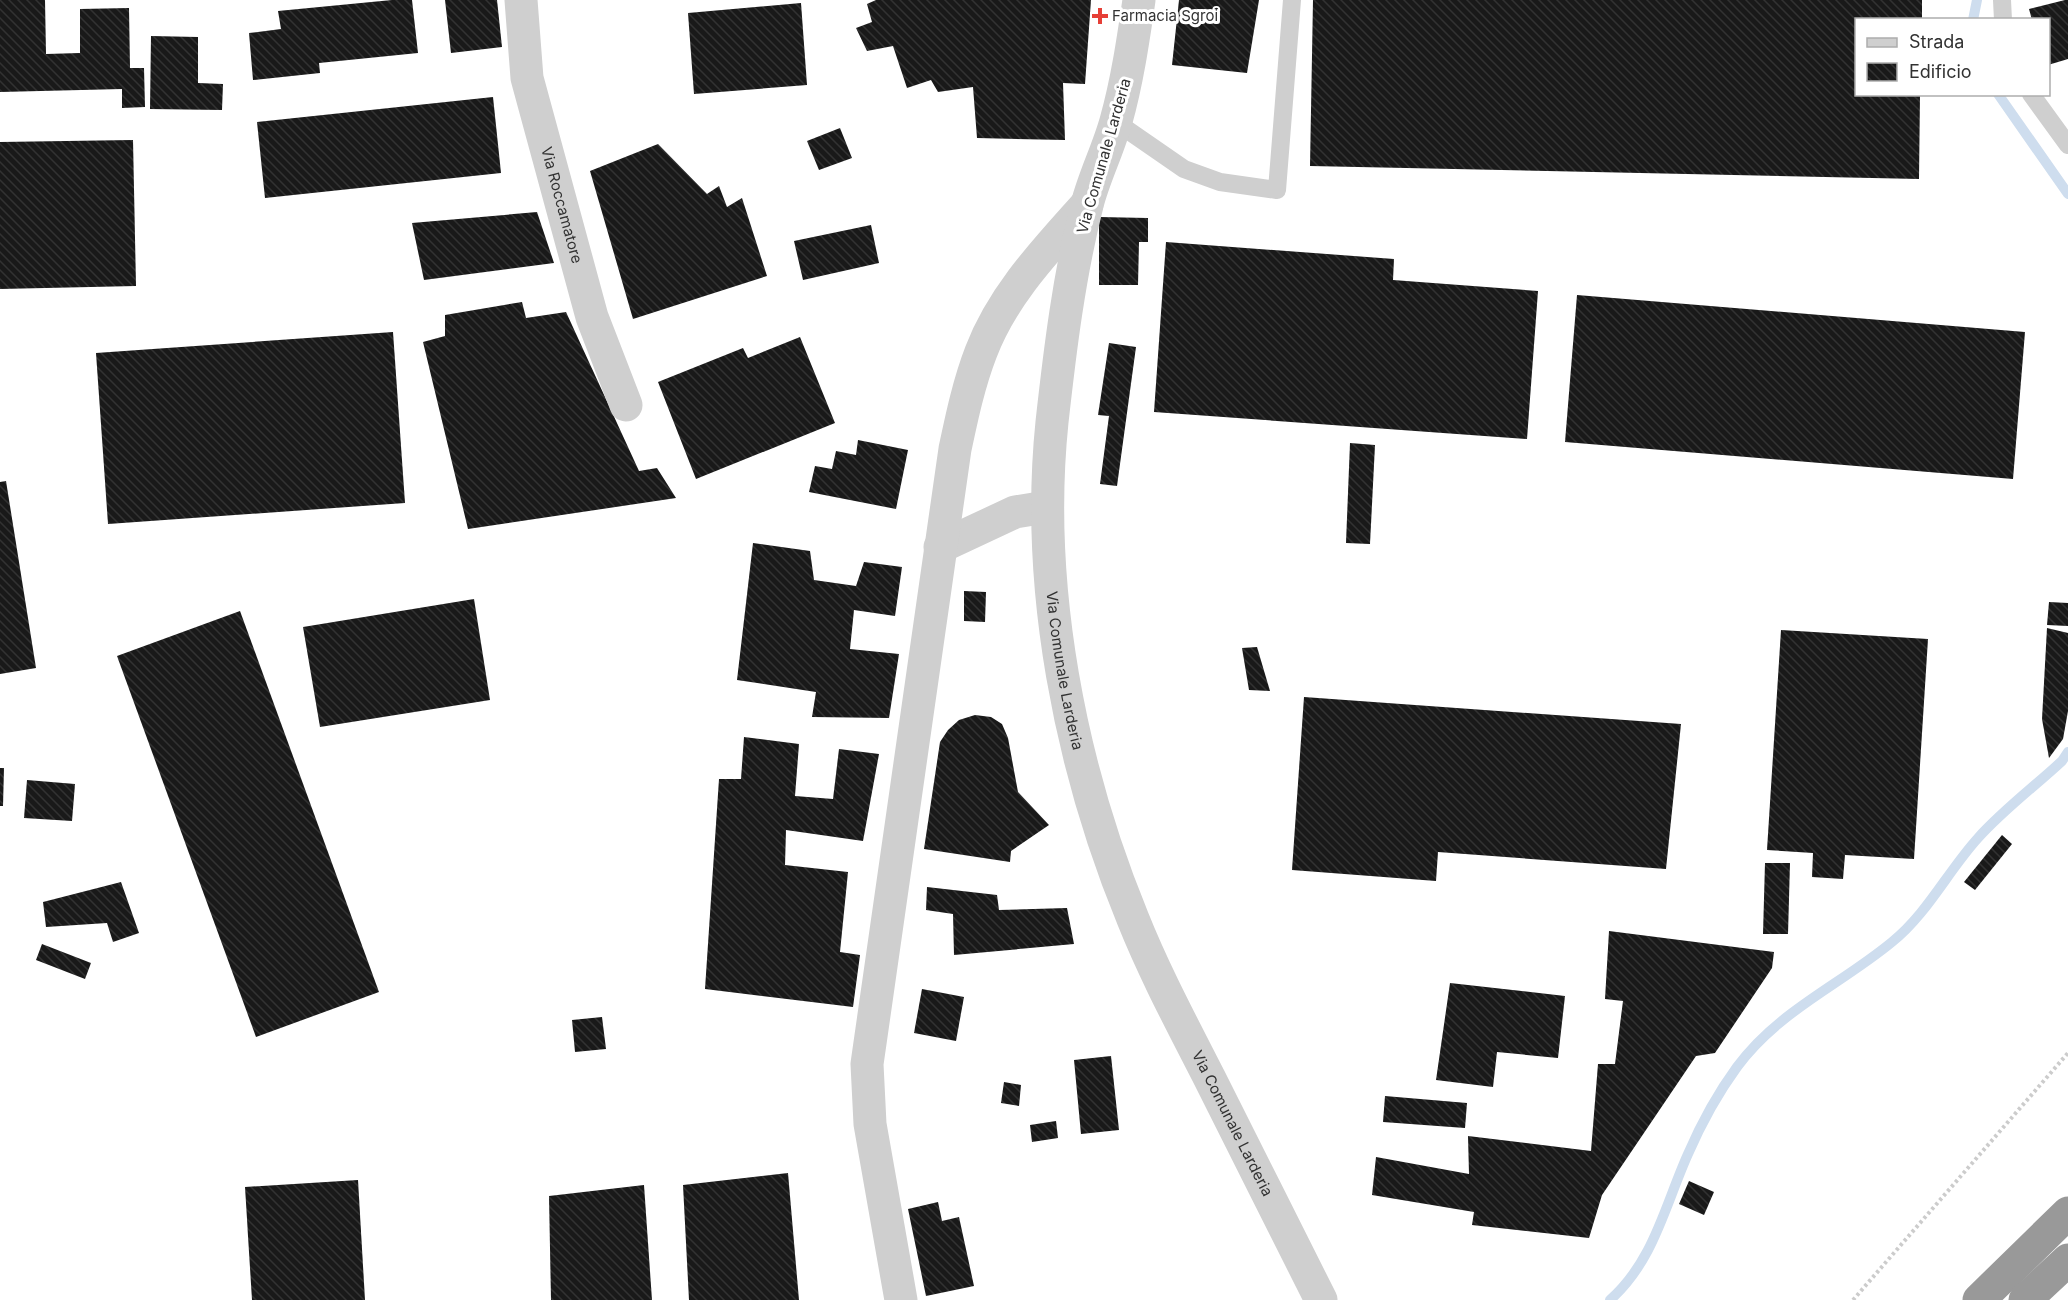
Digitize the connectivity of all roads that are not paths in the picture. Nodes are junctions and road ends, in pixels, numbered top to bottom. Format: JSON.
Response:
{"nodes":[{"id":1,"x":521,"y":0,"type":"edge"},
{"id":2,"x":1139,"y":0,"type":"edge"},
{"id":3,"x":1292,"y":0,"type":"edge"},
{"id":4,"x":2002,"y":0,"type":"edge"},
{"id":5,"x":2003,"y":18,"type":"edge"},
{"id":6,"x":2032,"y":96,"type":"edge"},
{"id":7,"x":1116,"y":122,"type":"junction"},
{"id":8,"x":2068,"y":146,"type":"edge"},
{"id":9,"x":1087,"y":204,"type":"junction"},
{"id":10,"x":626,"y":405,"type":"dead end"},
{"id":11,"x":1046,"y":507,"type":"junction"},
{"id":12,"x":940,"y":547,"type":"junction"},
{"id":13,"x":2068,"y":1213,"type":"edge"},
{"id":14,"x":2068,"y":1260,"type":"edge"},
{"id":15,"x":901,"y":1300,"type":"edge"},
{"id":16,"x":1321,"y":1300,"type":"edge"},
{"id":17,"x":1979,"y":1300,"type":"edge"},
{"id":18,"x":2025,"y":1300,"type":"edge"}],
"edges":[{"from":1,"to":10,"type":"street","name":"Via Roccamatore"},
{"from":2,"to":7,"type":"street","name":"Via Comunale Larderia"},
{"from":3,"to":7,"type":"lane"},
{"from":4,"to":5,"type":"lane"},
{"from":6,"to":8,"type":"lane"},
{"from":7,"to":9,"type":"street","name":"Via Comunale Larderia"},
{"from":9,"to":11,"type":"street","name":"Via Comunale Larderia"},
{"from":9,"to":12,"type":"street"},
{"from":11,"to":12,"type":"street"},
{"from":11,"to":16,"type":"street","name":"Via Comunale Larderia"},
{"from":12,"to":15,"type":"street"},
{"from":13,"to":17,"type":"highway"},
{"from":14,"to":18,"type":"highway"}]}
